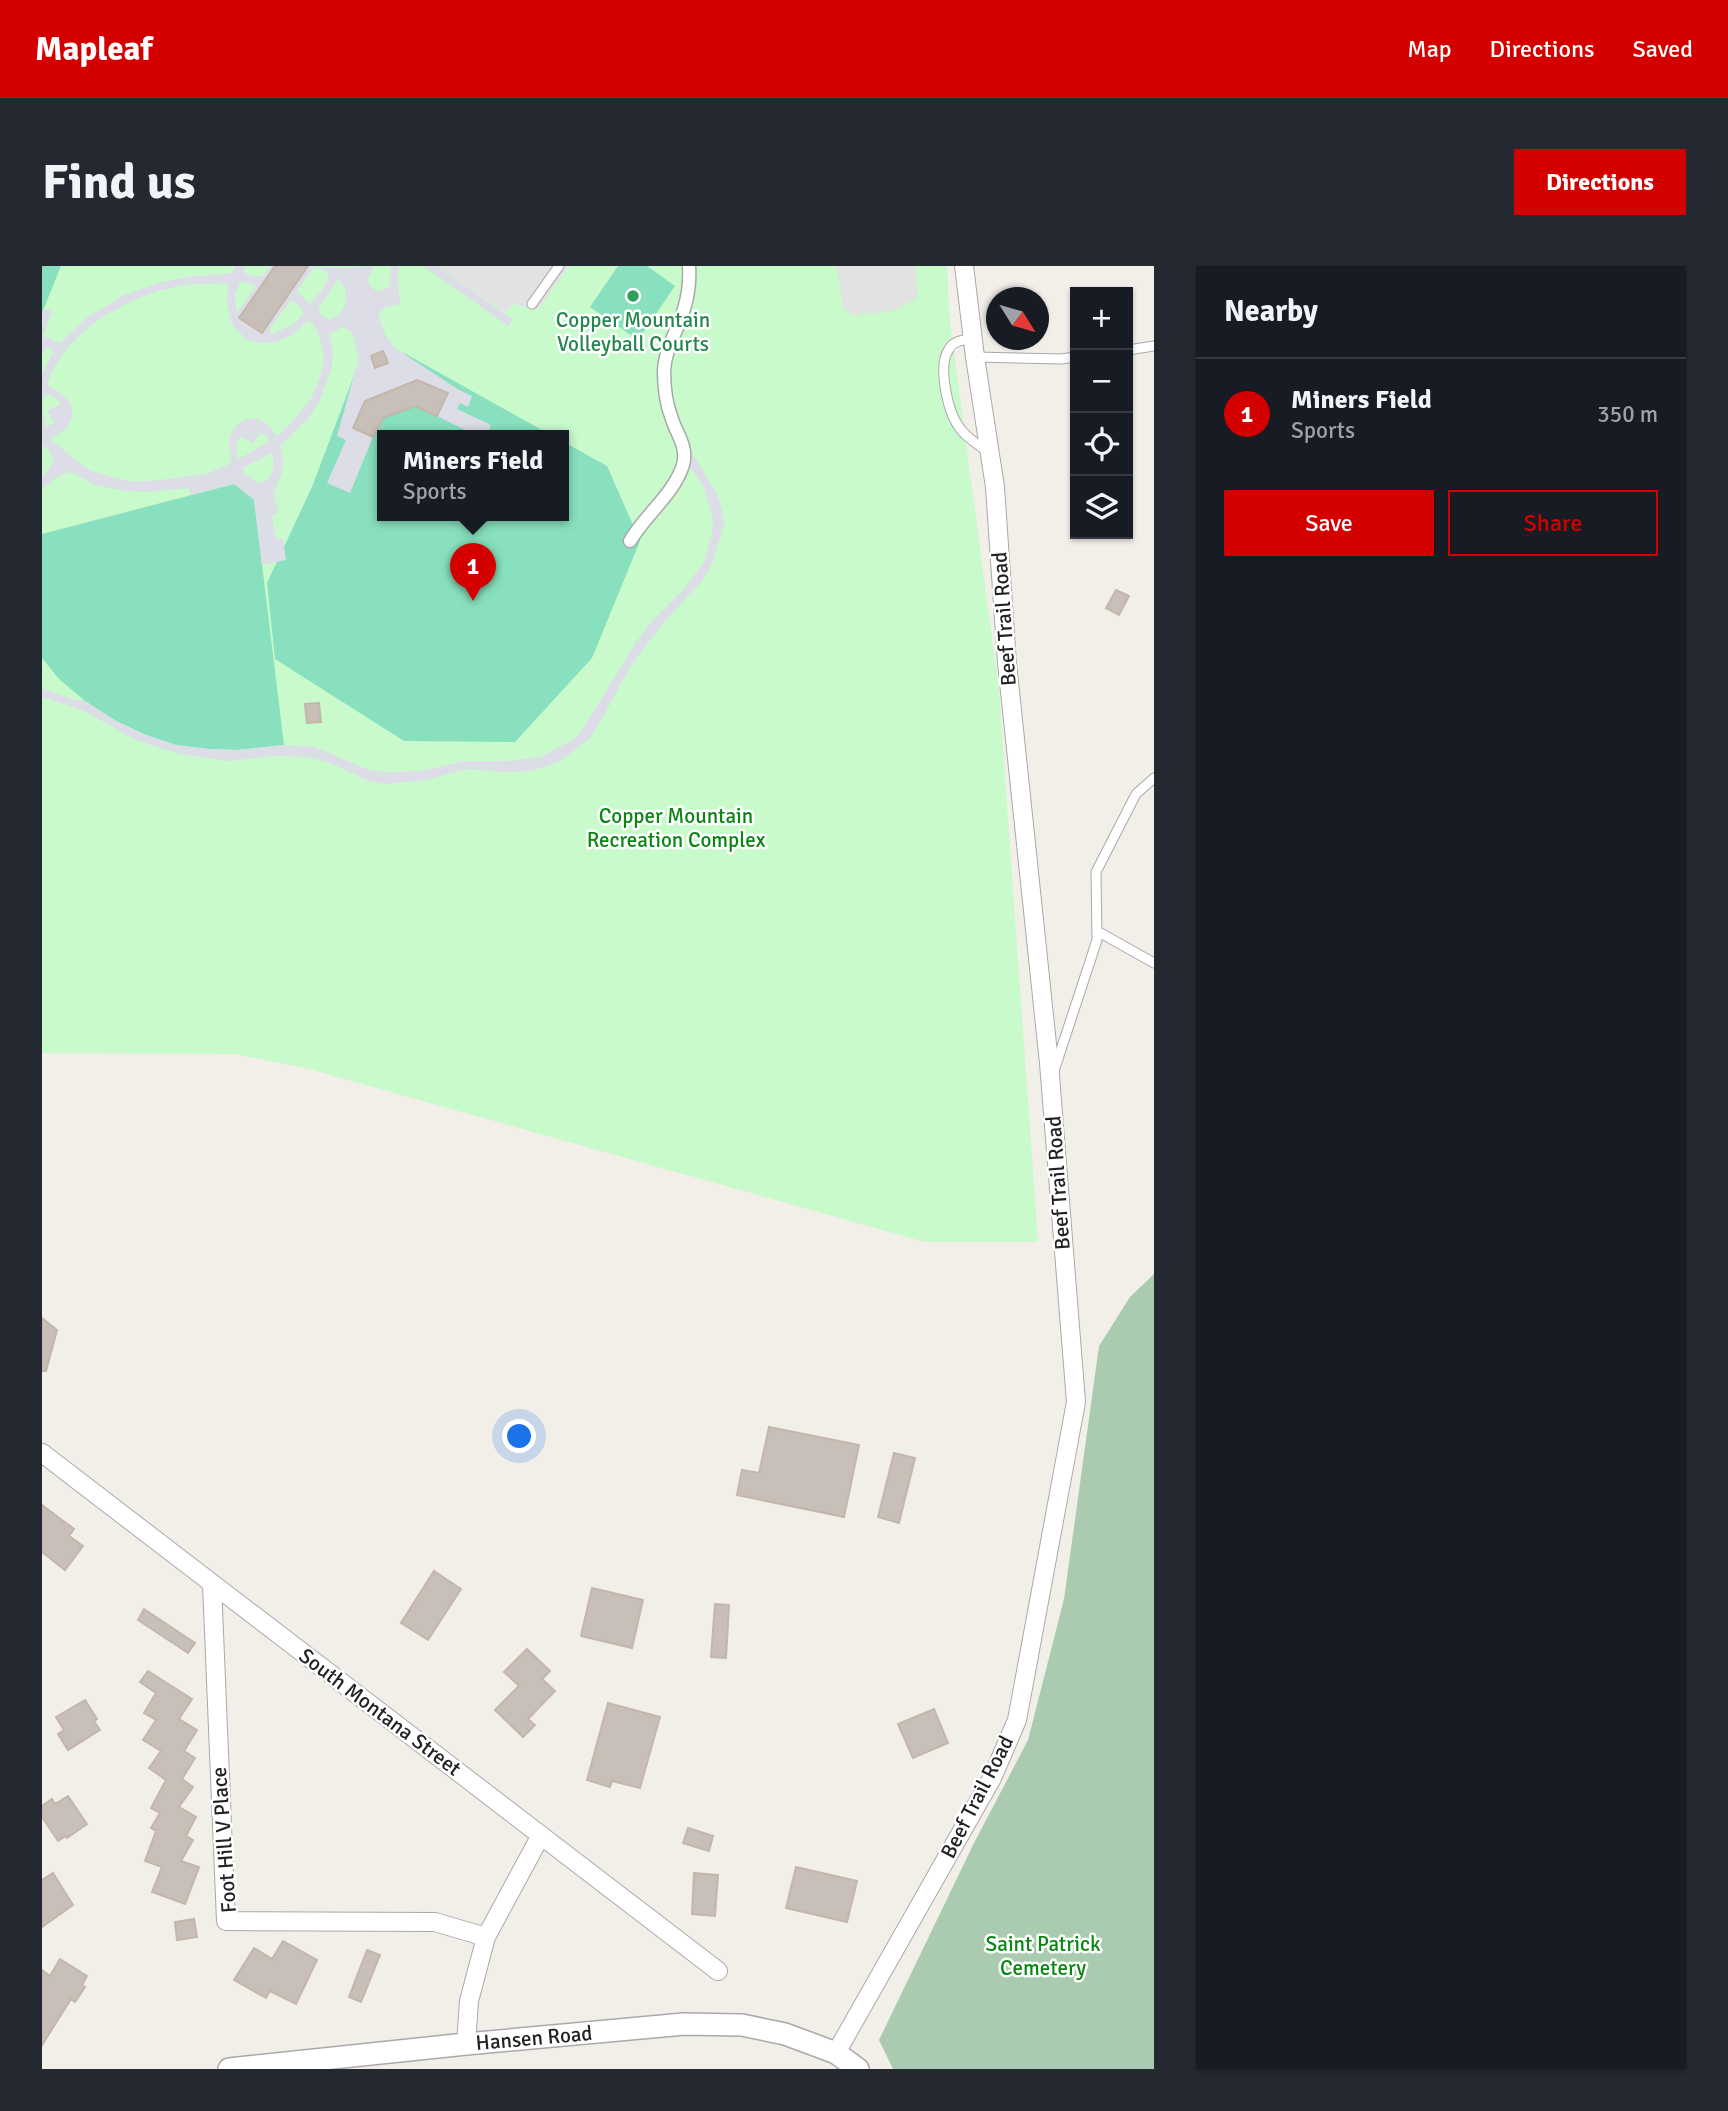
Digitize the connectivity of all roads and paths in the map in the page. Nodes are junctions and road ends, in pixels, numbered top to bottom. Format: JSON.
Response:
{"nodes":[{"id":1,"x":559,"y":266,"type":"edge"},
{"id":2,"x":689,"y":266,"type":"edge"},
{"id":3,"x":964,"y":266,"type":"edge"},
{"id":4,"x":533,"y":304,"type":"dead end"},
{"id":5,"x":973,"y":339,"type":"junction"},
{"id":6,"x":1154,"y":346,"type":"edge"},
{"id":7,"x":1133,"y":349,"type":"edge"},
{"id":8,"x":975,"y":357,"type":"junction"},
{"id":9,"x":1070,"y":358,"type":"edge"},
{"id":10,"x":988,"y":452,"type":"junction"},
{"id":11,"x":631,"y":541,"type":"dead end"},
{"id":12,"x":1154,"y":778,"type":"edge"},
{"id":13,"x":1097,"y":931,"type":"junction"},
{"id":14,"x":1154,"y":963,"type":"edge"},
{"id":15,"x":1051,"y":1083,"type":"junction"},
{"id":16,"x":42,"y":1454,"type":"edge"},
{"id":17,"x":212,"y":1584,"type":"junction"},
{"id":18,"x":541,"y":1835,"type":"junction"},
{"id":19,"x":486,"y":1937,"type":"junction"},
{"id":20,"x":718,"y":1971,"type":"dead end"},
{"id":21,"x":466,"y":2044,"type":"junction"},
{"id":22,"x":836,"y":2053,"type":"junction"},
{"id":23,"x":229,"y":2069,"type":"edge"},
{"id":24,"x":858,"y":2069,"type":"edge"}],
"edges":[{"from":1,"to":4,"type":"lane"},
{"from":2,"to":11,"type":"street"},
{"from":3,"to":5,"type":"street","name":"Beef Trail Road"},
{"from":5,"to":8,"type":"street","name":"Beef Trail Road"},
{"from":5,"to":10,"type":"lane"},
{"from":6,"to":7,"type":"lane"},
{"from":8,"to":9,"type":"lane"},
{"from":8,"to":10,"type":"street","name":"Beef Trail Road"},
{"from":10,"to":15,"type":"street","name":"Beef Trail Road"},
{"from":12,"to":13,"type":"lane"},
{"from":13,"to":14,"type":"lane"},
{"from":13,"to":15,"type":"lane"},
{"from":15,"to":22,"type":"street","name":"Beef Trail Road"},
{"from":16,"to":17,"type":"street","name":"South Montana Street"},
{"from":17,"to":18,"type":"street","name":"South Montana Street"},
{"from":17,"to":19,"type":"street","name":"Foot Hill V Place"},
{"from":18,"to":19,"type":"street"},
{"from":18,"to":20,"type":"street","name":"South Montana Street"},
{"from":19,"to":21,"type":"street"},
{"from":21,"to":22,"type":"street","name":"Hansen Road"},
{"from":21,"to":23,"type":"street","name":"Hansen Road"},
{"from":22,"to":24,"type":"street"}]}
